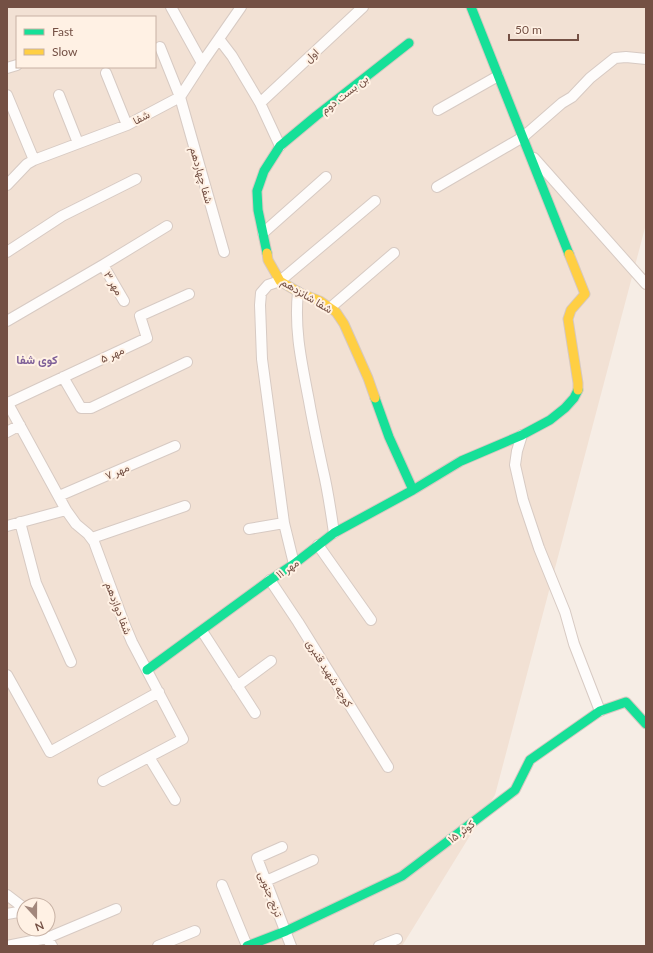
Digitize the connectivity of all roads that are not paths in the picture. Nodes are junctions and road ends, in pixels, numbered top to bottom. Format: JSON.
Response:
{"nodes":[{"id":1,"x":171,"y":7,"type":"edge"},
{"id":2,"x":241,"y":7,"type":"edge"},
{"id":3,"x":362,"y":7,"type":"edge"},
{"id":4,"x":471,"y":7,"type":"edge"},
{"id":5,"x":219,"y":39,"type":"junction"},
{"id":6,"x":409,"y":43,"type":"dead end"},
{"id":7,"x":160,"y":47,"type":"dead end"},
{"id":8,"x":646,"y":59,"type":"edge"},
{"id":9,"x":202,"y":64,"type":"junction"},
{"id":10,"x":106,"y":73,"type":"dead end"},
{"id":11,"x":498,"y":76,"type":"junction"},
{"id":12,"x":7,"y":95,"type":"edge"},
{"id":13,"x":59,"y":95,"type":"dead end"},
{"id":14,"x":180,"y":97,"type":"junction"},
{"id":15,"x":260,"y":103,"type":"junction"},
{"id":16,"x":438,"y":110,"type":"dead end"},
{"id":17,"x":127,"y":124,"type":"junction"},
{"id":18,"x":523,"y":138,"type":"junction"},
{"id":19,"x":78,"y":143,"type":"junction"},
{"id":20,"x":280,"y":146,"type":"junction"},
{"id":21,"x":529,"y":153,"type":"junction"},
{"id":22,"x":34,"y":160,"type":"junction"},
{"id":23,"x":326,"y":177,"type":"dead end"},
{"id":24,"x":136,"y":179,"type":"dead end"},
{"id":25,"x":7,"y":185,"type":"edge"},
{"id":26,"x":438,"y":187,"type":"dead end"},
{"id":27,"x":375,"y":201,"type":"dead end"},
{"id":28,"x":167,"y":226,"type":"dead end"},
{"id":29,"x":263,"y":233,"type":"junction"},
{"id":30,"x":7,"y":252,"type":"edge"},
{"id":31,"x":224,"y":252,"type":"dead end"},
{"id":32,"x":394,"y":253,"type":"dead end"},
{"id":33,"x":103,"y":266,"type":"junction"},
{"id":34,"x":280,"y":281,"type":"junction"},
{"id":35,"x":646,"y":284,"type":"edge"},
{"id":36,"x":298,"y":292,"type":"junction"},
{"id":37,"x":189,"y":294,"type":"dead end"},
{"id":38,"x":124,"y":301,"type":"dead end"},
{"id":39,"x":330,"y":308,"type":"junction"},
{"id":40,"x":7,"y":321,"type":"edge"},
{"id":41,"x":187,"y":362,"type":"dead end"},
{"id":42,"x":63,"y":377,"type":"junction"},
{"id":43,"x":7,"y":403,"type":"edge"},
{"id":44,"x":20,"y":425,"type":"junction"},
{"id":45,"x":7,"y":432,"type":"edge"},
{"id":46,"x":522,"y":435,"type":"junction"},
{"id":47,"x":175,"y":446,"type":"dead end"},
{"id":48,"x":413,"y":490,"type":"junction"},
{"id":49,"x":58,"y":496,"type":"junction"},
{"id":50,"x":186,"y":506,"type":"dead end"},
{"id":51,"x":66,"y":510,"type":"junction"},
{"id":52,"x":20,"y":522,"type":"junction"},
{"id":53,"x":284,"y":523,"type":"junction"},
{"id":54,"x":7,"y":526,"type":"edge"},
{"id":55,"x":249,"y":529,"type":"dead end"},
{"id":56,"x":334,"y":533,"type":"junction"},
{"id":57,"x":92,"y":538,"type":"junction"},
{"id":58,"x":318,"y":545,"type":"junction"},
{"id":59,"x":294,"y":564,"type":"junction"},
{"id":60,"x":270,"y":580,"type":"junction"},
{"id":61,"x":371,"y":620,"type":"dead end"},
{"id":62,"x":202,"y":631,"type":"junction"},
{"id":63,"x":271,"y":661,"type":"dead end"},
{"id":64,"x":71,"y":662,"type":"dead end"},
{"id":65,"x":148,"y":670,"type":"junction"},
{"id":66,"x":7,"y":675,"type":"edge"},
{"id":67,"x":238,"y":686,"type":"junction"},
{"id":68,"x":159,"y":692,"type":"junction"},
{"id":69,"x":600,"y":711,"type":"junction"},
{"id":70,"x":255,"y":713,"type":"dead end"},
{"id":71,"x":646,"y":724,"type":"edge"},
{"id":72,"x":149,"y":757,"type":"junction"},
{"id":73,"x":388,"y":767,"type":"dead end"},
{"id":74,"x":103,"y":781,"type":"dead end"},
{"id":75,"x":175,"y":800,"type":"dead end"},
{"id":76,"x":282,"y":847,"type":"dead end"},
{"id":77,"x":313,"y":860,"type":"dead end"},
{"id":78,"x":266,"y":881,"type":"junction"},
{"id":79,"x":222,"y":884,"type":"dead end"},
{"id":80,"x":7,"y":895,"type":"edge"},
{"id":81,"x":16,"y":902,"type":"edge"},
{"id":82,"x":116,"y":909,"type":"dead end"},
{"id":83,"x":286,"y":930,"type":"junction"},
{"id":84,"x":195,"y":931,"type":"dead end"},
{"id":85,"x":398,"y":939,"type":"dead end"},
{"id":86,"x":50,"y":942,"type":"edge"},
{"id":87,"x":7,"y":946,"type":"edge"},
{"id":88,"x":158,"y":946,"type":"edge"},
{"id":89,"x":247,"y":946,"type":"edge"},
{"id":90,"x":291,"y":946,"type":"edge"},
{"id":91,"x":379,"y":946,"type":"edge"}],
"edges":[{"from":1,"to":9,"type":"street"},
{"from":2,"to":5,"type":"street","name":"شفا"},
{"from":3,"to":15,"type":"street","name":"اول"},
{"from":4,"to":11,"type":"street"},
{"from":5,"to":9,"type":"street","name":"شفا"},
{"from":5,"to":15,"type":"street"},
{"from":6,"to":20,"type":"street","name":"بن بست دوم"},
{"from":7,"to":14,"type":"street","name":"شفا چهاردهم"},
{"from":8,"to":18,"type":"street"},
{"from":9,"to":14,"type":"street","name":"شفا"},
{"from":10,"to":17,"type":"street"},
{"from":11,"to":16,"type":"street"},
{"from":11,"to":18,"type":"street"},
{"from":12,"to":22,"type":"street"},
{"from":13,"to":19,"type":"street"},
{"from":14,"to":17,"type":"street","name":"شفا"},
{"from":14,"to":31,"type":"street","name":"شفا چهاردهم"},
{"from":15,"to":20,"type":"street"},
{"from":17,"to":19,"type":"street","name":"شفا"},
{"from":18,"to":21,"type":"street"},
{"from":18,"to":26,"type":"street"},
{"from":19,"to":22,"type":"street","name":"شفا"},
{"from":20,"to":29,"type":"street","name":"شفا شانزدهم"},
{"from":21,"to":35,"type":"street"},
{"from":21,"to":46,"type":"street","name":"مهر ۱۱"},
{"from":22,"to":25,"type":"street","name":"شفا"},
{"from":23,"to":29,"type":"street"},
{"from":24,"to":30,"type":"street"},
{"from":27,"to":34,"type":"street"},
{"from":28,"to":33,"type":"street"},
{"from":29,"to":34,"type":"street","name":"شفا شانزدهم"},
{"from":32,"to":39,"type":"street"},
{"from":33,"to":38,"type":"street","name":"مهر ۳"},
{"from":33,"to":40,"type":"street"},
{"from":34,"to":36,"type":"street","name":"شفا شانزدهم"},
{"from":34,"to":53,"type":"street"},
{"from":36,"to":39,"type":"street","name":"شفا شانزدهم"},
{"from":36,"to":56,"type":"street"},
{"from":37,"to":42,"type":"street","name":"مهر ۵"},
{"from":39,"to":48,"type":"street","name":"شفا شانزدهم"},
{"from":41,"to":42,"type":"street"},
{"from":42,"to":43,"type":"street","name":"مهر ۵"},
{"from":43,"to":44,"type":"street","name":"شفا دوازدهم"},
{"from":44,"to":45,"type":"street"},
{"from":44,"to":49,"type":"street","name":"شفا دوازدهم"},
{"from":46,"to":48,"type":"street","name":"مهر ۱۱"},
{"from":46,"to":69,"type":"street"},
{"from":47,"to":49,"type":"street","name":"مهر ۷"},
{"from":48,"to":56,"type":"street","name":"مهر ۱۱"},
{"from":49,"to":51,"type":"street","name":"شفا دوازدهم"},
{"from":50,"to":57,"type":"street"},
{"from":51,"to":52,"type":"street"},
{"from":51,"to":57,"type":"street","name":"شفا دوازدهم"},
{"from":52,"to":54,"type":"street"},
{"from":52,"to":64,"type":"street"},
{"from":53,"to":55,"type":"street"},
{"from":53,"to":59,"type":"street"},
{"from":56,"to":58,"type":"street","name":"مهر ۱۱"},
{"from":57,"to":65,"type":"street","name":"شفا دوازدهم"},
{"from":58,"to":59,"type":"street","name":"مهر ۱۱"},
{"from":58,"to":61,"type":"street"},
{"from":59,"to":60,"type":"street","name":"مهر ۱۱"},
{"from":60,"to":62,"type":"street","name":"مهر ۱۱"},
{"from":60,"to":73,"type":"street","name":"کوچه شهید قنبری"},
{"from":62,"to":65,"type":"street","name":"مهر ۱۱"},
{"from":62,"to":67,"type":"street"},
{"from":63,"to":67,"type":"street"},
{"from":65,"to":68,"type":"street","name":"شفا دوازدهم"},
{"from":66,"to":68,"type":"street"},
{"from":67,"to":70,"type":"street"},
{"from":68,"to":72,"type":"street","name":"شفا دوازدهم"},
{"from":69,"to":71,"type":"street","name":"کوثر ۱۵"},
{"from":69,"to":83,"type":"street","name":"کوثر ۱۵"},
{"from":72,"to":74,"type":"street","name":"شفا دوازدهم"},
{"from":72,"to":75,"type":"street"},
{"from":76,"to":78,"type":"street","name":"ترنج جنوبی"},
{"from":77,"to":78,"type":"street"},
{"from":78,"to":83,"type":"street","name":"ترنج جنوبی"},
{"from":79,"to":89,"type":"street"},
{"from":80,"to":81,"type":"street"},
{"from":82,"to":86,"type":"street"},
{"from":83,"to":89,"type":"street","name":"کوثر ۱۵"},
{"from":83,"to":90,"type":"street","name":"ترنج جنوبی"},
{"from":84,"to":88,"type":"street"},
{"from":85,"to":91,"type":"street"},
{"from":86,"to":87,"type":"street"}]}
